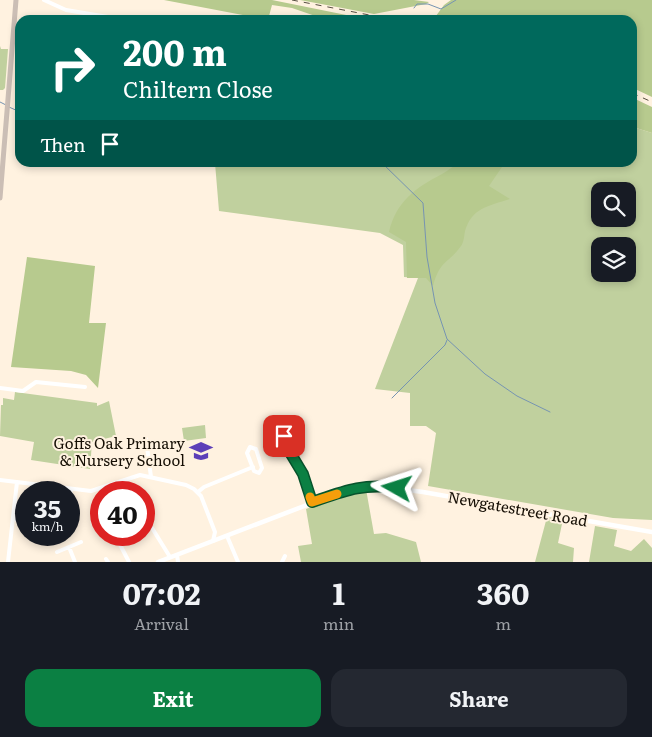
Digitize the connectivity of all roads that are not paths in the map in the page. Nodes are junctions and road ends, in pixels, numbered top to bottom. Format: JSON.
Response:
{"nodes":[{"id":1,"x":16,"y":0,"type":"edge"},
{"id":2,"x":44,"y":0,"type":"edge"},
{"id":3,"x":96,"y":15,"type":"edge"},
{"id":4,"x":0,"y":198,"type":"edge"},
{"id":5,"x":85,"y":387,"type":"dead end"},
{"id":6,"x":0,"y":388,"type":"edge"},
{"id":7,"x":284,"y":436,"type":"dead end"},
{"id":8,"x":146,"y":439,"type":"dead end"},
{"id":9,"x":253,"y":467,"type":"junction"},
{"id":10,"x":151,"y":477,"type":"junction"},
{"id":11,"x":0,"y":480,"type":"edge"},
{"id":12,"x":15,"y":482,"type":"edge"},
{"id":13,"x":80,"y":490,"type":"edge"},
{"id":14,"x":198,"y":492,"type":"junction"},
{"id":15,"x":15,"y":500,"type":"edge"},
{"id":16,"x":312,"y":502,"type":"junction"},
{"id":17,"x":13,"y":518,"type":"joint"},
{"id":18,"x":652,"y":532,"type":"edge"},
{"id":19,"x":155,"y":533,"type":"edge"},
{"id":20,"x":215,"y":533,"type":"junction"},
{"id":21,"x":225,"y":536,"type":"junction"},
{"id":22,"x":213,"y":541,"type":"junction"},
{"id":23,"x":81,"y":542,"type":"dead end"},
{"id":24,"x":121,"y":546,"type":"edge"},
{"id":25,"x":69,"y":547,"type":"junction"},
{"id":26,"x":57,"y":552,"type":"dead end"},
{"id":27,"x":177,"y":555,"type":"junction"},
{"id":28,"x":285,"y":556,"type":"dead end"},
{"id":29,"x":170,"y":557,"type":"junction"},
{"id":30,"x":8,"y":562,"type":"edge"},
{"id":31,"x":75,"y":562,"type":"edge"},
{"id":32,"x":129,"y":562,"type":"edge"},
{"id":33,"x":158,"y":562,"type":"edge"},
{"id":34,"x":178,"y":562,"type":"edge"},
{"id":35,"x":238,"y":562,"type":"edge"},
{"id":36,"x":282,"y":562,"type":"edge"}],
"edges":[{"from":1,"to":4,"type":"main road"},
{"from":2,"to":3,"type":"street"},
{"from":5,"to":6,"type":"street"},
{"from":7,"to":16,"type":"street"},
{"from":8,"to":10,"type":"street"},
{"from":9,"to":9,"type":"street"},
{"from":9,"to":14,"type":"street"},
{"from":10,"to":13,"type":"street"},
{"from":10,"to":14,"type":"street"},
{"from":11,"to":12,"type":"street"},
{"from":14,"to":20,"type":"street"},
{"from":15,"to":17,"type":"street"},
{"from":16,"to":18,"type":"street","name":"Newgatestreet Road"},
{"from":16,"to":21,"type":"street","name":"Newgatestreet Road"},
{"from":17,"to":30,"type":"street"},
{"from":19,"to":29,"type":"street"},
{"from":20,"to":21,"type":"street"},
{"from":20,"to":22,"type":"street"},
{"from":21,"to":22,"type":"street","name":"Newgatestreet Road"},
{"from":21,"to":35,"type":"street"},
{"from":22,"to":27,"type":"street","name":"Newgatestreet Road"},
{"from":23,"to":25,"type":"street"},
{"from":24,"to":32,"type":"street"},
{"from":25,"to":26,"type":"street"},
{"from":25,"to":31,"type":"street"},
{"from":27,"to":29,"type":"street","name":"Newgatestreet Road"},
{"from":27,"to":34,"type":"street"},
{"from":28,"to":36,"type":"street"},
{"from":29,"to":33,"type":"street","name":"Newgatestreet Road"}]}
